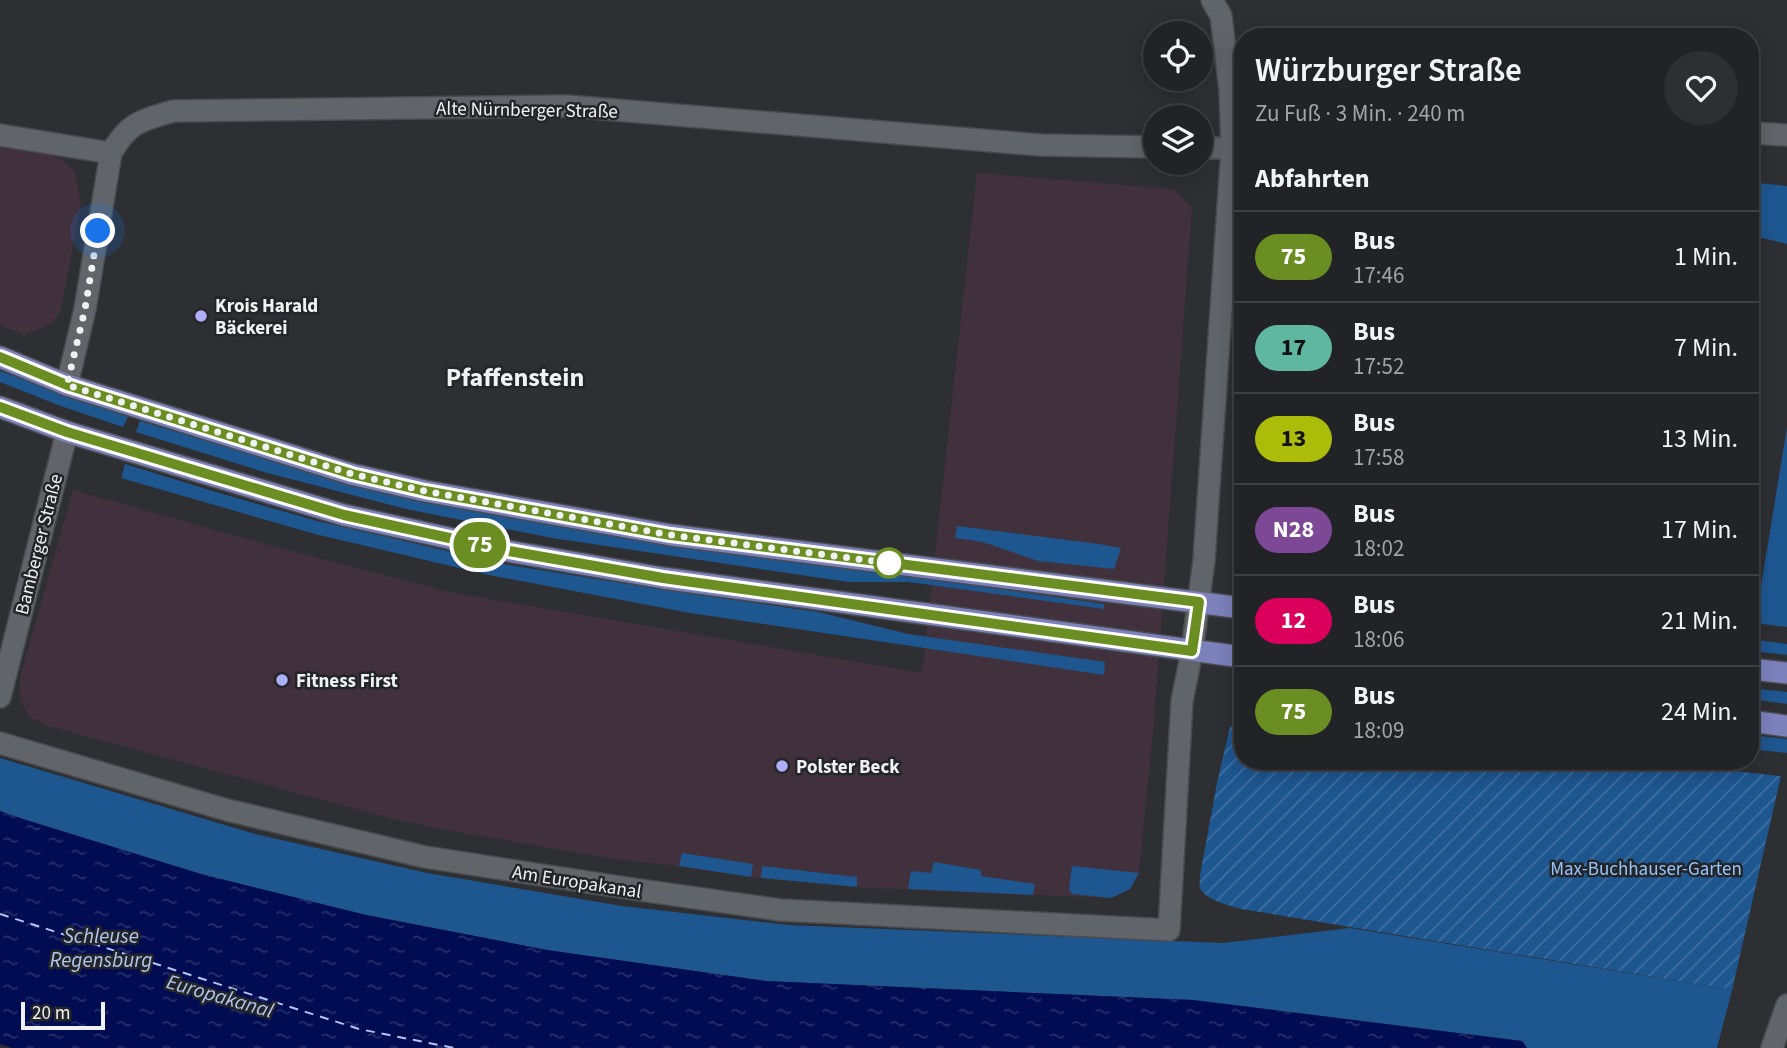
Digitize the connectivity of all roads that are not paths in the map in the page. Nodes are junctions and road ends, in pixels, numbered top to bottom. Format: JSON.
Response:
{"nodes":[{"id":1,"x":1212,"y":0,"type":"edge"},
{"id":2,"x":1234,"y":123,"type":"edge"},
{"id":3,"x":1759,"y":133,"type":"edge"},
{"id":4,"x":0,"y":135,"type":"edge"},
{"id":5,"x":1787,"y":135,"type":"edge"},
{"id":6,"x":1143,"y":147,"type":"edge"},
{"id":7,"x":1213,"y":148,"type":"edge"},
{"id":8,"x":1234,"y":148,"type":"edge"},
{"id":9,"x":111,"y":153,"type":"junction"},
{"id":10,"x":1234,"y":185,"type":"edge"},
{"id":11,"x":0,"y":357,"type":"edge"},
{"id":12,"x":67,"y":385,"type":"junction"},
{"id":13,"x":0,"y":407,"type":"edge"},
{"id":14,"x":67,"y":432,"type":"junction"},
{"id":15,"x":1199,"y":602,"type":"junction"},
{"id":16,"x":1234,"y":607,"type":"edge"},
{"id":17,"x":1192,"y":651,"type":"junction"},
{"id":18,"x":1234,"y":656,"type":"edge"},
{"id":19,"x":1759,"y":670,"type":"edge"},
{"id":20,"x":1787,"y":673,"type":"edge"},
{"id":21,"x":0,"y":697,"type":"edge"},
{"id":22,"x":1759,"y":722,"type":"edge"},
{"id":23,"x":1787,"y":726,"type":"edge"},
{"id":24,"x":0,"y":743,"type":"edge"},
{"id":25,"x":1787,"y":1005,"type":"edge"},
{"id":26,"x":1772,"y":1048,"type":"edge"}],
"edges":[{"from":1,"to":2,"type":"street"},
{"from":3,"to":5,"type":"street"},
{"from":4,"to":9,"type":"street"},
{"from":6,"to":9,"type":"street","name":"Alte Nürnberger Straße"},
{"from":7,"to":8,"type":"street"},
{"from":9,"to":12,"type":"street"},
{"from":10,"to":15,"type":"street"},
{"from":11,"to":12,"type":"main road"},
{"from":12,"to":15,"type":"main road"},
{"from":13,"to":14,"type":"main road"},
{"from":14,"to":17,"type":"main road"},
{"from":14,"to":21,"type":"street","name":"Bamberger Straße"},
{"from":15,"to":16,"type":"main road"},
{"from":15,"to":17,"type":"street"},
{"from":17,"to":18,"type":"main road"},
{"from":17,"to":24,"type":"street","name":"Am Europakanal"},
{"from":19,"to":20,"type":"main road"},
{"from":22,"to":23,"type":"main road"},
{"from":25,"to":26,"type":"street"}]}
